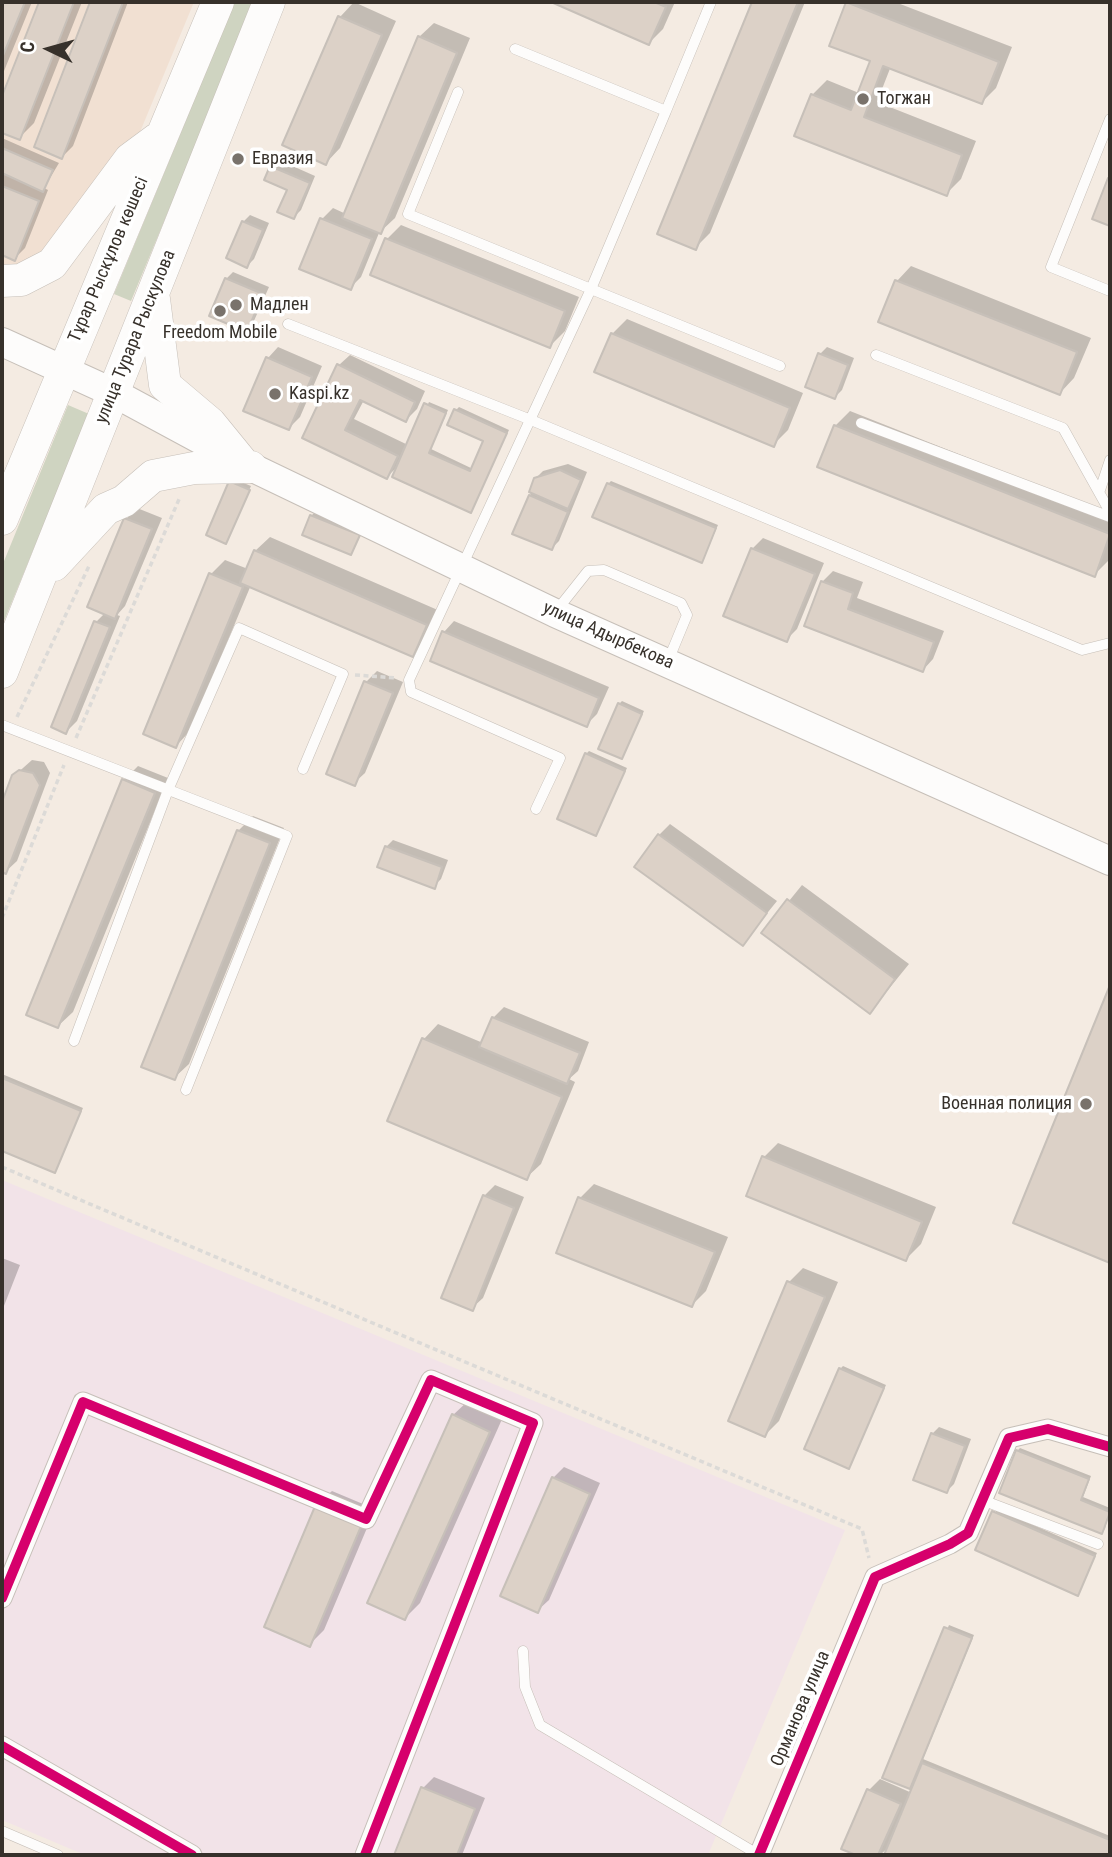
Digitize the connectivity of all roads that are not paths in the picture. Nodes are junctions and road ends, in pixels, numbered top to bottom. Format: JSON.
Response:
{"nodes":[{"id":1,"x":218,"y":2,"type":"edge"},
{"id":2,"x":270,"y":2,"type":"edge"},
{"id":3,"x":283,"y":2,"type":"edge"},
{"id":4,"x":711,"y":2,"type":"edge"},
{"id":5,"x":257,"y":31,"type":"junction"},
{"id":6,"x":515,"y":49,"type":"dead end"},
{"id":7,"x":458,"y":92,"type":"dead end"},
{"id":8,"x":666,"y":111,"type":"junction"},
{"id":9,"x":1110,"y":119,"type":"edge"},
{"id":10,"x":161,"y":136,"type":"junction"},
{"id":11,"x":1106,"y":144,"type":"edge"},
{"id":12,"x":2,"y":281,"type":"edge"},
{"id":13,"x":591,"y":289,"type":"junction"},
{"id":14,"x":1110,"y":291,"type":"edge"},
{"id":15,"x":153,"y":293,"type":"junction"},
{"id":16,"x":288,"y":324,"type":"dead end"},
{"id":17,"x":2,"y":342,"type":"edge"},
{"id":18,"x":876,"y":355,"type":"dead end"},
{"id":19,"x":780,"y":366,"type":"dead end"},
{"id":20,"x":64,"y":369,"type":"junction"},
{"id":21,"x":114,"y":393,"type":"junction"},
{"id":22,"x":531,"y":420,"type":"junction"},
{"id":23,"x":861,"y":423,"type":"dead end"},
{"id":24,"x":1110,"y":460,"type":"edge"},
{"id":25,"x":246,"y":464,"type":"junction"},
{"id":26,"x":1100,"y":490,"type":"junction"},
{"id":27,"x":1110,"y":515,"type":"edge"},
{"id":28,"x":2,"y":519,"type":"edge"},
{"id":29,"x":460,"y":569,"type":"junction"},
{"id":30,"x":37,"y":585,"type":"junction"},
{"id":31,"x":555,"y":613,"type":"junction"},
{"id":32,"x":1110,"y":643,"type":"edge"},
{"id":33,"x":667,"y":663,"type":"junction"},
{"id":34,"x":2,"y":672,"type":"edge"},
{"id":35,"x":6,"y":727,"type":"edge"},
{"id":36,"x":303,"y":769,"type":"dead end"},
{"id":37,"x":169,"y":790,"type":"junction"},
{"id":38,"x":536,"y":809,"type":"dead end"},
{"id":39,"x":1110,"y":861,"type":"edge"},
{"id":40,"x":74,"y":1041,"type":"dead end"},
{"id":41,"x":186,"y":1090,"type":"dead end"},
{"id":42,"x":1110,"y":1447,"type":"edge"},
{"id":43,"x":982,"y":1500,"type":"junction"},
{"id":44,"x":1098,"y":1544,"type":"dead end"},
{"id":45,"x":2,"y":1598,"type":"edge"},
{"id":46,"x":523,"y":1651,"type":"dead end"},
{"id":47,"x":2,"y":1746,"type":"edge"},
{"id":48,"x":2,"y":1831,"type":"edge"},
{"id":49,"x":58,"y":1855,"type":"edge"},
{"id":50,"x":192,"y":1855,"type":"edge"},
{"id":51,"x":365,"y":1855,"type":"edge"},
{"id":52,"x":759,"y":1855,"type":"edge"}],
"edges":[{"from":1,"to":10,"type":"main road","name":"Тұрар Рыскұлов көшесі"},
{"from":2,"to":5,"type":"main road","name":"улица Турара Рыскулова"},
{"from":3,"to":5,"type":"street"},
{"from":4,"to":8,"type":"lane"},
{"from":5,"to":15,"type":"main road","name":"улица Турара Рыскулова"},
{"from":6,"to":8,"type":"lane"},
{"from":7,"to":13,"type":"lane"},
{"from":8,"to":13,"type":"lane"},
{"from":9,"to":11,"type":"lane"},
{"from":10,"to":12,"type":"main road"},
{"from":10,"to":20,"type":"main road","name":"Тұрар Рыскұлов көшесі"},
{"from":11,"to":14,"type":"lane"},
{"from":13,"to":19,"type":"lane"},
{"from":13,"to":22,"type":"lane"},
{"from":15,"to":21,"type":"main road","name":"улица Турара Рыскулова"},
{"from":15,"to":25,"type":"main road"},
{"from":16,"to":22,"type":"lane"},
{"from":17,"to":20,"type":"main road","name":"улица Адырбекова"},
{"from":18,"to":26,"type":"lane"},
{"from":20,"to":21,"type":"main road","name":"улица Адырбекова"},
{"from":20,"to":28,"type":"main road","name":"Тұрар Рыскұлов көшесі"},
{"from":21,"to":25,"type":"main road","name":"улица Адырбекова"},
{"from":21,"to":30,"type":"main road","name":"улица Турара Рыскулова"},
{"from":22,"to":29,"type":"lane"},
{"from":22,"to":32,"type":"lane"},
{"from":23,"to":27,"type":"lane"},
{"from":24,"to":26,"type":"lane"},
{"from":25,"to":29,"type":"main road","name":"улица Адырбекова"},
{"from":25,"to":30,"type":"main road"},
{"from":26,"to":27,"type":"lane"},
{"from":29,"to":31,"type":"main road","name":"улица Адырбекова"},
{"from":29,"to":38,"type":"lane"},
{"from":30,"to":34,"type":"main road","name":"улица Турара Рыскулова"},
{"from":31,"to":33,"type":"main road","name":"улица Адырбекова"},
{"from":31,"to":33,"type":"lane"},
{"from":33,"to":39,"type":"main road","name":"улица Адырбекова"},
{"from":35,"to":37,"type":"lane"},
{"from":36,"to":37,"type":"lane"},
{"from":37,"to":40,"type":"lane"},
{"from":37,"to":41,"type":"lane"},
{"from":42,"to":43,"type":"street"},
{"from":43,"to":44,"type":"lane"},
{"from":43,"to":52,"type":"street","name":"Орманова улица"},
{"from":45,"to":51,"type":"street"},
{"from":46,"to":52,"type":"lane"},
{"from":47,"to":50,"type":"street"},
{"from":48,"to":49,"type":"lane"}]}
